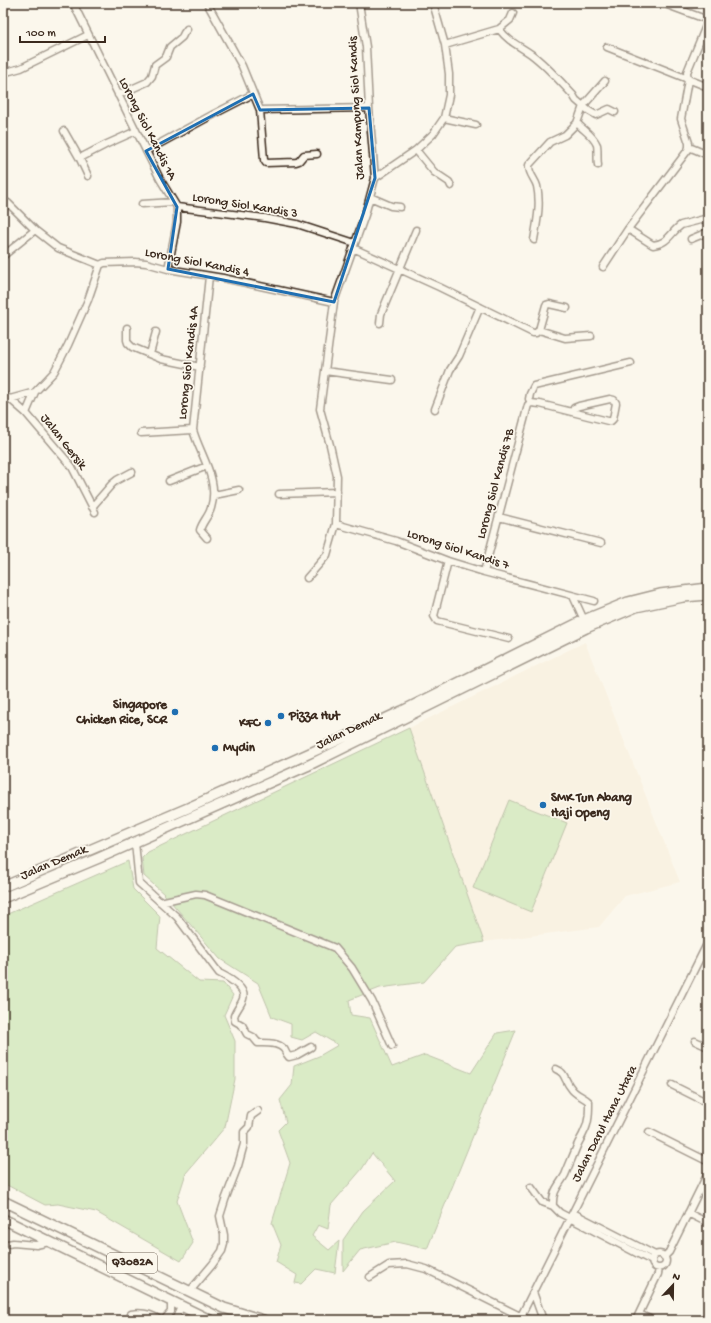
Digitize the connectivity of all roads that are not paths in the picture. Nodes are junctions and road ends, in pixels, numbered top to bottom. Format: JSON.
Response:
{"nodes":[{"id":1,"x":74,"y":3,"type":"edge"},
{"id":2,"x":207,"y":3,"type":"edge"},
{"id":3,"x":359,"y":3,"type":"edge"},
{"id":4,"x":433,"y":3,"type":"edge"},
{"id":5,"x":662,"y":3,"type":"edge"},
{"id":6,"x":513,"y":13,"type":"dead end"},
{"id":7,"x":708,"y":21,"type":"edge"},
{"id":8,"x":187,"y":29,"type":"dead end"},
{"id":9,"x":499,"y":29,"type":"junction"},
{"id":10,"x":88,"y":35,"type":"junction"},
{"id":11,"x":445,"y":45,"type":"junction"},
{"id":12,"x":607,"y":47,"type":"dead end"},
{"id":13,"x":3,"y":72,"type":"edge"},
{"id":14,"x":688,"y":80,"type":"junction"},
{"id":15,"x":605,"y":81,"type":"dead end"},
{"id":16,"x":708,"y":87,"type":"edge"},
{"id":17,"x":252,"y":94,"type":"junction"},
{"id":18,"x":118,"y":96,"type":"junction"},
{"id":19,"x":583,"y":106,"type":"junction"},
{"id":20,"x":369,"y":108,"type":"junction"},
{"id":21,"x":260,"y":110,"type":"junction"},
{"id":22,"x":615,"y":112,"type":"dead end"},
{"id":23,"x":444,"y":118,"type":"junction"},
{"id":24,"x":577,"y":123,"type":"junction"},
{"id":25,"x":476,"y":125,"type":"dead end"},
{"id":26,"x":64,"y":131,"type":"dead end"},
{"id":27,"x":136,"y":131,"type":"junction"},
{"id":28,"x":689,"y":147,"type":"junction"},
{"id":29,"x":416,"y":150,"type":"junction"},
{"id":30,"x":146,"y":151,"type":"junction"},
{"id":31,"x":317,"y":154,"type":"dead end"},
{"id":32,"x":708,"y":154,"type":"edge"},
{"id":33,"x":80,"y":159,"type":"junction"},
{"id":34,"x":598,"y":165,"type":"dead end"},
{"id":35,"x":88,"y":176,"type":"dead end"},
{"id":36,"x":375,"y":178,"type":"junction"},
{"id":37,"x":451,"y":186,"type":"dead end"},
{"id":38,"x":370,"y":197,"type":"junction"},
{"id":39,"x":3,"y":201,"type":"edge"},
{"id":40,"x":142,"y":204,"type":"dead end"},
{"id":41,"x":175,"y":205,"type":"junction"},
{"id":42,"x":400,"y":207,"type":"dead end"},
{"id":43,"x":708,"y":218,"type":"edge"},
{"id":44,"x":628,"y":229,"type":"junction"},
{"id":45,"x":35,"y":230,"type":"junction"},
{"id":46,"x":416,"y":230,"type":"dead end"},
{"id":47,"x":708,"y":232,"type":"edge"},
{"id":48,"x":691,"y":239,"type":"dead end"},
{"id":49,"x":534,"y":240,"type":"dead end"},
{"id":50,"x":354,"y":246,"type":"junction"},
{"id":51,"x":3,"y":256,"type":"edge"},
{"id":52,"x":100,"y":265,"type":"junction"},
{"id":53,"x":603,"y":267,"type":"dead end"},
{"id":54,"x":168,"y":269,"type":"junction"},
{"id":55,"x":399,"y":269,"type":"junction"},
{"id":56,"x":209,"y":276,"type":"junction"},
{"id":57,"x":334,"y":302,"type":"junction"},
{"id":58,"x":480,"y":307,"type":"junction"},
{"id":59,"x":567,"y":308,"type":"dead end"},
{"id":60,"x":380,"y":323,"type":"dead end"},
{"id":61,"x":127,"y":328,"type":"dead end"},
{"id":62,"x":539,"y":330,"type":"junction"},
{"id":63,"x":156,"y":332,"type":"dead end"},
{"id":64,"x":590,"y":336,"type":"dead end"},
{"id":65,"x":150,"y":354,"type":"junction"},
{"id":66,"x":631,"y":364,"type":"dead end"},
{"id":67,"x":200,"y":367,"type":"junction"},
{"id":68,"x":325,"y":371,"type":"junction"},
{"id":69,"x":392,"y":380,"type":"dead end"},
{"id":70,"x":35,"y":392,"type":"junction"},
{"id":71,"x":3,"y":395,"type":"edge"},
{"id":72,"x":10,"y":398,"type":"junction"},
{"id":73,"x":531,"y":403,"type":"junction"},
{"id":74,"x":435,"y":409,"type":"dead end"},
{"id":75,"x":572,"y":412,"type":"junction"},
{"id":76,"x":26,"y":413,"type":"junction"},
{"id":77,"x":193,"y":430,"type":"junction"},
{"id":78,"x":141,"y":433,"type":"dead end"},
{"id":79,"x":207,"y":466,"type":"junction"},
{"id":80,"x":132,"y":472,"type":"dead end"},
{"id":81,"x":169,"y":481,"type":"dead end"},
{"id":82,"x":239,"y":490,"type":"dead end"},
{"id":83,"x":337,"y":492,"type":"junction"},
{"id":84,"x":280,"y":494,"type":"dead end"},
{"id":85,"x":214,"y":495,"type":"junction"},
{"id":86,"x":499,"y":517,"type":"junction"},
{"id":87,"x":336,"y":524,"type":"junction"},
{"id":88,"x":207,"y":538,"type":"dead end"},
{"id":89,"x":601,"y":543,"type":"dead end"},
{"id":90,"x":448,"y":561,"type":"junction"},
{"id":91,"x":484,"y":572,"type":"junction"},
{"id":92,"x":307,"y":578,"type":"dead end"},
{"id":93,"x":708,"y":588,"type":"edge"},
{"id":94,"x":708,"y":595,"type":"edge"},
{"id":95,"x":573,"y":596,"type":"junction"},
{"id":96,"x":594,"y":601,"type":"dead end"},
{"id":97,"x":584,"y":620,"type":"junction"},
{"id":98,"x":509,"y":639,"type":"dead end"},
{"id":99,"x":135,"y":842,"type":"junction"},
{"id":100,"x":3,"y":887,"type":"edge"},
{"id":101,"x":3,"y":898,"type":"edge"},
{"id":102,"x":160,"y":902,"type":"junction"},
{"id":103,"x":708,"y":942,"type":"edge"},
{"id":104,"x":695,"y":1041,"type":"dead end"},
{"id":105,"x":392,"y":1046,"type":"dead end"},
{"id":106,"x":311,"y":1047,"type":"dead end"},
{"id":107,"x":708,"y":1047,"type":"edge"},
{"id":108,"x":556,"y":1069,"type":"dead end"},
{"id":109,"x":672,"y":1086,"type":"dead end"},
{"id":110,"x":708,"y":1103,"type":"edge"},
{"id":111,"x":258,"y":1111,"type":"dead end"},
{"id":112,"x":649,"y":1132,"type":"dead end"},
{"id":113,"x":708,"y":1163,"type":"edge"},
{"id":114,"x":708,"y":1173,"type":"edge"},
{"id":115,"x":531,"y":1187,"type":"dead end"},
{"id":116,"x":3,"y":1202,"type":"edge"},
{"id":117,"x":553,"y":1206,"type":"junction"},
{"id":118,"x":688,"y":1213,"type":"junction"},
{"id":119,"x":571,"y":1216,"type":"junction"},
{"id":120,"x":3,"y":1219,"type":"edge"},
{"id":121,"x":708,"y":1223,"type":"edge"},
{"id":122,"x":49,"y":1242,"type":"junction"},
{"id":123,"x":3,"y":1245,"type":"edge"},
{"id":124,"x":664,"y":1257,"type":"junction"},
{"id":125,"x":653,"y":1258,"type":"junction"},
{"id":126,"x":659,"y":1268,"type":"junction"},
{"id":127,"x":370,"y":1277,"type":"dead end"},
{"id":128,"x":190,"y":1291,"type":"junction"},
{"id":129,"x":533,"y":1292,"type":"junction"},
{"id":130,"x":171,"y":1302,"type":"junction"},
{"id":131,"x":181,"y":1307,"type":"junction"},
{"id":132,"x":131,"y":1314,"type":"dead end"},
{"id":133,"x":521,"y":1316,"type":"junction"},
{"id":134,"x":638,"y":1317,"type":"edge"},
{"id":135,"x":160,"y":1320,"type":"edge"},
{"id":136,"x":164,"y":1320,"type":"edge"},
{"id":137,"x":175,"y":1320,"type":"edge"},
{"id":138,"x":210,"y":1320,"type":"edge"},
{"id":139,"x":263,"y":1320,"type":"edge"},
{"id":140,"x":528,"y":1320,"type":"edge"},
{"id":141,"x":543,"y":1320,"type":"edge"},
{"id":142,"x":652,"y":1320,"type":"edge"}],
"edges":[{"from":1,"to":10,"type":"street","name":"Lorong Siol Kandis 1A"},
{"from":2,"to":17,"type":"street"},
{"from":3,"to":20,"type":"street","name":"Jalan Kampung Siol Kandis"},
{"from":4,"to":11,"type":"street"},
{"from":5,"to":7,"type":"street"},
{"from":6,"to":9,"type":"street"},
{"from":7,"to":14,"type":"street"},
{"from":8,"to":18,"type":"street"},
{"from":9,"to":11,"type":"street"},
{"from":9,"to":19,"type":"street"},
{"from":10,"to":13,"type":"street"},
{"from":10,"to":18,"type":"street","name":"Lorong Siol Kandis 1A"},
{"from":11,"to":23,"type":"street"},
{"from":12,"to":14,"type":"street"},
{"from":14,"to":16,"type":"street"},
{"from":14,"to":28,"type":"street"},
{"from":15,"to":19,"type":"street"},
{"from":17,"to":21,"type":"street"},
{"from":17,"to":30,"type":"street"},
{"from":18,"to":27,"type":"street","name":"Lorong Siol Kandis 1A"},
{"from":19,"to":22,"type":"street"},
{"from":19,"to":24,"type":"street"},
{"from":20,"to":21,"type":"street"},
{"from":20,"to":36,"type":"street","name":"Jalan Kampung Siol Kandis"},
{"from":21,"to":31,"type":"street"},
{"from":23,"to":25,"type":"street"},
{"from":23,"to":29,"type":"street"},
{"from":24,"to":34,"type":"street"},
{"from":24,"to":49,"type":"street"},
{"from":26,"to":33,"type":"street"},
{"from":27,"to":30,"type":"street","name":"Lorong Siol Kandis 1A"},
{"from":27,"to":33,"type":"street"},
{"from":28,"to":32,"type":"street"},
{"from":28,"to":44,"type":"street"},
{"from":29,"to":36,"type":"street"},
{"from":29,"to":37,"type":"street"},
{"from":30,"to":41,"type":"street","name":"Lorong Siol Kandis 1A"},
{"from":33,"to":35,"type":"street"},
{"from":36,"to":38,"type":"street","name":"Jalan Kampung Siol Kandis"},
{"from":38,"to":42,"type":"street"},
{"from":38,"to":50,"type":"street","name":"Jalan Kampung Siol Kandis"},
{"from":39,"to":45,"type":"street","name":"Lorong Siol Kandis 4"},
{"from":40,"to":41,"type":"street","name":"Lorong Siol Kandis 3"},
{"from":41,"to":50,"type":"street","name":"Lorong Siol Kandis 3"},
{"from":41,"to":54,"type":"street"},
{"from":43,"to":44,"type":"street"},
{"from":44,"to":53,"type":"street"},
{"from":45,"to":51,"type":"street"},
{"from":45,"to":52,"type":"street","name":"Lorong Siol Kandis 4"},
{"from":46,"to":55,"type":"street"},
{"from":47,"to":48,"type":"street"},
{"from":50,"to":55,"type":"street","name":"Lorong Siol Kandis 3"},
{"from":50,"to":57,"type":"street","name":"Jalan Kampung Siol Kandis"},
{"from":52,"to":54,"type":"street","name":"Lorong Siol Kandis 4"},
{"from":52,"to":70,"type":"street"},
{"from":54,"to":56,"type":"street","name":"Lorong Siol Kandis 4"},
{"from":55,"to":58,"type":"street","name":"Lorong Siol Kandis 3"},
{"from":55,"to":60,"type":"street"},
{"from":56,"to":57,"type":"street","name":"Lorong Siol Kandis 4"},
{"from":56,"to":67,"type":"street","name":"Lorong Siol Kandis 4A"},
{"from":57,"to":68,"type":"street","name":"Jalan Kampung Siol Kandis"},
{"from":58,"to":62,"type":"street","name":"Lorong Siol Kandis 3"},
{"from":58,"to":74,"type":"street"},
{"from":59,"to":62,"type":"street"},
{"from":61,"to":65,"type":"street"},
{"from":62,"to":64,"type":"street"},
{"from":63,"to":65,"type":"street"},
{"from":65,"to":67,"type":"street"},
{"from":66,"to":73,"type":"street","name":"Lorong Siol Kandis 7B"},
{"from":67,"to":77,"type":"street","name":"Lorong Siol Kandis 4A"},
{"from":68,"to":69,"type":"street"},
{"from":68,"to":83,"type":"street","name":"Jalan Kampung Siol Kandis"},
{"from":70,"to":72,"type":"street"},
{"from":70,"to":76,"type":"street"},
{"from":71,"to":72,"type":"street","name":"Jalan Gersik"},
{"from":72,"to":76,"type":"street","name":"Jalan Gersik"},
{"from":73,"to":75,"type":"street"},
{"from":73,"to":86,"type":"street","name":"Lorong Siol Kandis 7B"},
{"from":75,"to":75,"type":"street"},
{"from":76,"to":80,"type":"street","name":"Jalan Gersik"},
{"from":77,"to":78,"type":"street"},
{"from":77,"to":79,"type":"street","name":"Lorong Siol Kandis 4A"},
{"from":79,"to":81,"type":"street"},
{"from":79,"to":85,"type":"street","name":"Lorong Siol Kandis 4A"},
{"from":82,"to":85,"type":"street"},
{"from":83,"to":84,"type":"street"},
{"from":83,"to":87,"type":"street","name":"Jalan Kampung Siol Kandis"},
{"from":85,"to":88,"type":"street","name":"Lorong Siol Kandis 4A"},
{"from":86,"to":89,"type":"street"},
{"from":86,"to":91,"type":"street","name":"Lorong Siol Kandis 7B"},
{"from":87,"to":90,"type":"street","name":"Lorong Siol Kandis 7"},
{"from":87,"to":92,"type":"street","name":"Jalan Kampung Siol Kandis"},
{"from":90,"to":91,"type":"street","name":"Lorong Siol Kandis 7"},
{"from":90,"to":98,"type":"street"},
{"from":91,"to":95,"type":"street","name":"Lorong Siol Kandis 7"},
{"from":93,"to":97,"type":"highway","name":"Jalan Demak"},
{"from":94,"to":99,"type":"highway","name":"Jalan Demak"},
{"from":95,"to":96,"type":"street","name":"Lorong Siol Kandis 7"},
{"from":95,"to":97,"type":"street"},
{"from":97,"to":100,"type":"highway","name":"Jalan Demak"},
{"from":99,"to":101,"type":"highway","name":"Jalan Demak"},
{"from":99,"to":102,"type":"street"},
{"from":102,"to":105,"type":"street"},
{"from":102,"to":106,"type":"street"},
{"from":103,"to":119,"type":"street","name":"Jalan Darul Hana Utara"},
{"from":104,"to":107,"type":"street"},
{"from":108,"to":117,"type":"street"},
{"from":109,"to":110,"type":"street"},
{"from":111,"to":128,"type":"street"},
{"from":112,"to":113,"type":"street"},
{"from":114,"to":118,"type":"street"},
{"from":115,"to":117,"type":"street"},
{"from":116,"to":128,"type":"highway","number":"Q3082A"},
{"from":117,"to":119,"type":"street"},
{"from":118,"to":121,"type":"street"},
{"from":118,"to":124,"type":"street"},
{"from":119,"to":125,"type":"street"},
{"from":119,"to":129,"type":"street","name":"Jalan Darul Hana Utara"},
{"from":120,"to":122,"type":"highway"},
{"from":122,"to":123,"type":"street"},
{"from":122,"to":130,"type":"highway"},
{"from":124,"to":125,"type":"street"},
{"from":124,"to":126,"type":"street"},
{"from":125,"to":126,"type":"street"},
{"from":126,"to":134,"type":"street"},
{"from":127,"to":133,"type":"street"},
{"from":128,"to":139,"type":"highway","number":"Q3082A"},
{"from":129,"to":133,"type":"street","name":"Jalan Darul Hana Utara"},
{"from":129,"to":141,"type":"street"},
{"from":130,"to":131,"type":"highway"},
{"from":130,"to":136,"type":"street"},
{"from":131,"to":137,"type":"street"},
{"from":131,"to":138,"type":"highway"},
{"from":132,"to":135,"type":"street"},
{"from":133,"to":140,"type":"street"},
{"from":134,"to":142,"type":"street"}]}
